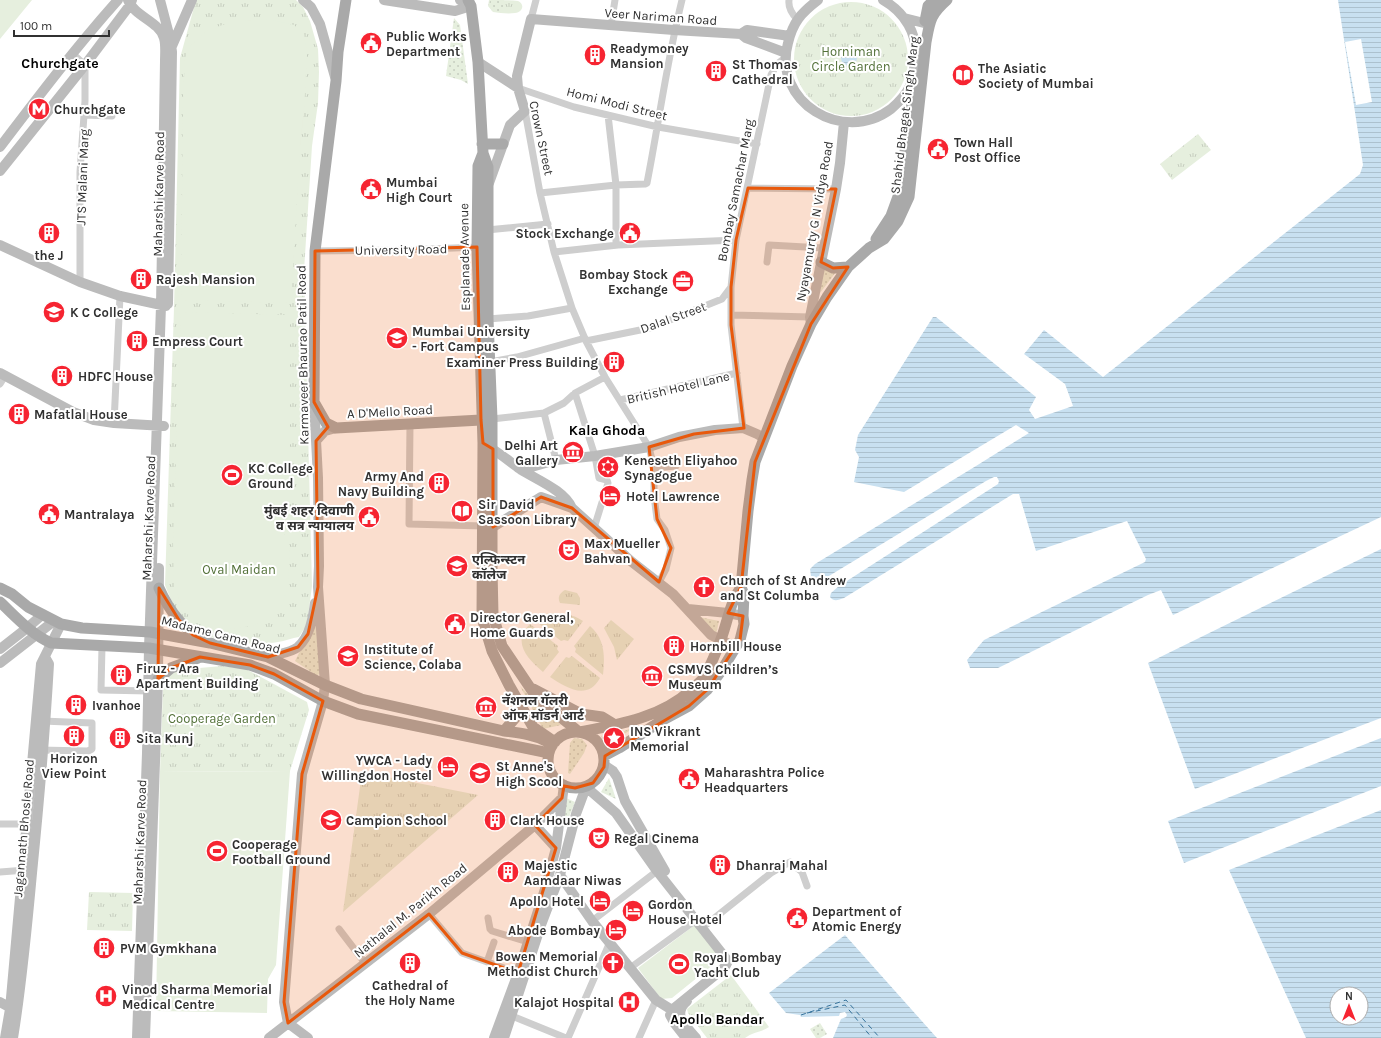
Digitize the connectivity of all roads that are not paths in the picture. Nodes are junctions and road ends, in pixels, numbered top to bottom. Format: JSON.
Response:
{"nodes":[{"id":1,"x":118,"y":0,"type":"edge"},
{"id":2,"x":160,"y":0,"type":"edge"},
{"id":3,"x":192,"y":0,"type":"edge"},
{"id":4,"x":303,"y":0,"type":"edge"},
{"id":5,"x":346,"y":0,"type":"edge"},
{"id":6,"x":384,"y":0,"type":"edge"},
{"id":7,"x":460,"y":0,"type":"edge"},
{"id":8,"x":536,"y":0,"type":"edge"},
{"id":9,"x":615,"y":0,"type":"edge"},
{"id":10,"x":682,"y":0,"type":"edge"},
{"id":11,"x":789,"y":0,"type":"edge"},
{"id":12,"x":818,"y":0,"type":"edge"},
{"id":13,"x":882,"y":0,"type":"edge"},
{"id":14,"x":947,"y":0,"type":"edge"},
{"id":15,"x":130,"y":2,"type":"edge"},
{"id":16,"x":471,"y":2,"type":"edge"},
{"id":17,"x":929,"y":10,"type":"edge"},
{"id":18,"x":904,"y":18,"type":"junction"},
{"id":19,"x":531,"y":19,"type":"junction"},
{"id":20,"x":797,"y":19,"type":"junction"},
{"id":21,"x":611,"y":25,"type":"junction"},
{"id":22,"x":674,"y":30,"type":"junction"},
{"id":23,"x":741,"y":34,"type":"junction"},
{"id":24,"x":790,"y":36,"type":"junction"},
{"id":25,"x":172,"y":46,"type":"junction"},
{"id":26,"x":72,"y":53,"type":"junction"},
{"id":27,"x":785,"y":55,"type":"junction"},
{"id":28,"x":478,"y":62,"type":"junction"},
{"id":29,"x":85,"y":65,"type":"junction"},
{"id":30,"x":336,"y":80,"type":"junction"},
{"id":31,"x":518,"y":88,"type":"junction"},
{"id":32,"x":920,"y":93,"type":"junction"},
{"id":33,"x":911,"y":101,"type":"junction"},
{"id":34,"x":899,"y":102,"type":"junction"},
{"id":35,"x":525,"y":111,"type":"junction"},
{"id":36,"x":26,"y":112,"type":"junction"},
{"id":37,"x":84,"y":115,"type":"junction"},
{"id":38,"x":608,"y":115,"type":"junction"},
{"id":39,"x":112,"y":116,"type":"dead end"},
{"id":40,"x":844,"y":119,"type":"junction"},
{"id":41,"x":38,"y":123,"type":"junction"},
{"id":42,"x":658,"y":127,"type":"junction"},
{"id":43,"x":503,"y":144,"type":"junction"},
{"id":44,"x":757,"y":144,"type":"junction"},
{"id":45,"x":0,"y":147,"type":"edge"},
{"id":46,"x":483,"y":149,"type":"junction"},
{"id":47,"x":0,"y":171,"type":"edge"},
{"id":48,"x":616,"y":185,"type":"junction"},
{"id":49,"x":488,"y":187,"type":"junction"},
{"id":50,"x":748,"y":188,"type":"junction"},
{"id":51,"x":836,"y":189,"type":"junction"},
{"id":52,"x":540,"y":193,"type":"junction"},
{"id":53,"x":482,"y":213,"type":"junction"},
{"id":54,"x":895,"y":219,"type":"junction"},
{"id":55,"x":548,"y":224,"type":"junction"},
{"id":56,"x":487,"y":230,"type":"junction"},
{"id":57,"x":736,"y":240,"type":"junction"},
{"id":58,"x":0,"y":245,"type":"edge"},
{"id":59,"x":616,"y":245,"type":"junction"},
{"id":60,"x":482,"y":247,"type":"junction"},
{"id":61,"x":823,"y":248,"type":"junction"},
{"id":62,"x":315,"y":251,"type":"junction"},
{"id":63,"x":554,"y":252,"type":"junction"},
{"id":64,"x":767,"y":262,"type":"dead end"},
{"id":65,"x":821,"y":262,"type":"junction"},
{"id":66,"x":848,"y":267,"type":"junction"},
{"id":67,"x":80,"y":282,"type":"junction"},
{"id":68,"x":731,"y":287,"type":"junction"},
{"id":69,"x":120,"y":296,"type":"junction"},
{"id":70,"x":165,"y":306,"type":"junction"},
{"id":71,"x":572,"y":308,"type":"junction"},
{"id":72,"x":731,"y":315,"type":"junction"},
{"id":73,"x":488,"y":319,"type":"junction"},
{"id":74,"x":810,"y":321,"type":"junction"},
{"id":75,"x":585,"y":339,"type":"junction"},
{"id":76,"x":490,"y":362,"type":"junction"},
{"id":77,"x":737,"y":373,"type":"junction"},
{"id":78,"x":2,"y":377,"type":"edge"},
{"id":79,"x":605,"y":377,"type":"junction"},
{"id":80,"x":574,"y":394,"type":"junction"},
{"id":81,"x":620,"y":400,"type":"junction"},
{"id":82,"x":314,"y":402,"type":"junction"},
{"id":83,"x":544,"y":413,"type":"junction"},
{"id":84,"x":492,"y":415,"type":"junction"},
{"id":85,"x":481,"y":420,"type":"junction"},
{"id":86,"x":114,"y":423,"type":"junction"},
{"id":87,"x":410,"y":424,"type":"junction"},
{"id":88,"x":161,"y":426,"type":"junction"},
{"id":89,"x":336,"y":428,"type":"junction"},
{"id":90,"x":743,"y":428,"type":"junction"},
{"id":91,"x":486,"y":436,"type":"junction"},
{"id":92,"x":764,"y":438,"type":"junction"},
{"id":93,"x":316,"y":441,"type":"junction"},
{"id":94,"x":649,"y":448,"type":"junction"},
{"id":95,"x":493,"y":449,"type":"junction"},
{"id":96,"x":595,"y":456,"type":"junction"},
{"id":97,"x":556,"y":460,"type":"junction"},
{"id":98,"x":676,"y":466,"type":"dead end"},
{"id":99,"x":654,"y":468,"type":"junction"},
{"id":100,"x":522,"y":470,"type":"junction"},
{"id":101,"x":550,"y":486,"type":"junction"},
{"id":102,"x":541,"y":497,"type":"junction"},
{"id":103,"x":572,"y":508,"type":"junction"},
{"id":104,"x":488,"y":526,"type":"junction"},
{"id":105,"x":595,"y":530,"type":"junction"},
{"id":106,"x":659,"y":582,"type":"junction"},
{"id":107,"x":318,"y":587,"type":"junction"},
{"id":108,"x":741,"y":587,"type":"junction"},
{"id":109,"x":0,"y":588,"type":"edge"},
{"id":110,"x":159,"y":588,"type":"junction"},
{"id":111,"x":0,"y":602,"type":"edge"},
{"id":112,"x":688,"y":609,"type":"junction"},
{"id":113,"x":728,"y":613,"type":"junction"},
{"id":114,"x":42,"y":615,"type":"junction"},
{"id":115,"x":743,"y":616,"type":"junction"},
{"id":116,"x":58,"y":623,"type":"junction"},
{"id":117,"x":27,"y":628,"type":"junction"},
{"id":118,"x":154,"y":632,"type":"junction"},
{"id":119,"x":36,"y":635,"type":"junction"},
{"id":120,"x":721,"y":641,"type":"junction"},
{"id":121,"x":51,"y":643,"type":"junction"},
{"id":122,"x":210,"y":643,"type":"junction"},
{"id":123,"x":102,"y":646,"type":"junction"},
{"id":124,"x":735,"y":647,"type":"junction"},
{"id":125,"x":0,"y":649,"type":"edge"},
{"id":126,"x":153,"y":649,"type":"junction"},
{"id":127,"x":200,"y":657,"type":"junction"},
{"id":128,"x":268,"y":657,"type":"junction"},
{"id":129,"x":0,"y":663,"type":"edge"},
{"id":130,"x":158,"y":679,"type":"junction"},
{"id":131,"x":325,"y":685,"type":"junction"},
{"id":132,"x":531,"y":688,"type":"junction"},
{"id":133,"x":149,"y":691,"type":"junction"},
{"id":134,"x":323,"y":701,"type":"junction"},
{"id":135,"x":521,"y":705,"type":"junction"},
{"id":136,"x":650,"y":715,"type":"junction"},
{"id":137,"x":40,"y":721,"type":"junction"},
{"id":138,"x":615,"y":725,"type":"junction"},
{"id":139,"x":655,"y":726,"type":"junction"},
{"id":140,"x":504,"y":731,"type":"junction"},
{"id":141,"x":579,"y":732,"type":"junction"},
{"id":142,"x":552,"y":746,"type":"junction"},
{"id":143,"x":38,"y":750,"type":"junction"},
{"id":144,"x":604,"y":760,"type":"junction"},
{"id":145,"x":564,"y":785,"type":"junction"},
{"id":146,"x":586,"y":787,"type":"junction"},
{"id":147,"x":562,"y":798,"type":"junction"},
{"id":148,"x":0,"y":824,"type":"edge"},
{"id":149,"x":32,"y":824,"type":"junction"},
{"id":150,"x":535,"y":824,"type":"junction"},
{"id":151,"x":556,"y":848,"type":"junction"},
{"id":152,"x":27,"y":870,"type":"junction"},
{"id":153,"x":657,"y":871,"type":"junction"},
{"id":154,"x":0,"y":872,"type":"edge"},
{"id":155,"x":560,"y":875,"type":"junction"},
{"id":156,"x":807,"y":886,"type":"dead end"},
{"id":157,"x":429,"y":914,"type":"junction"},
{"id":158,"x":488,"y":918,"type":"dead end"},
{"id":159,"x":696,"y":920,"type":"junction"},
{"id":160,"x":592,"y":921,"type":"junction"},
{"id":161,"x":707,"y":924,"type":"junction"},
{"id":162,"x":339,"y":929,"type":"dead end"},
{"id":163,"x":494,"y":942,"type":"dead end"},
{"id":164,"x":528,"y":942,"type":"junction"},
{"id":165,"x":610,"y":942,"type":"junction"},
{"id":166,"x":731,"y":961,"type":"junction"},
{"id":167,"x":487,"y":962,"type":"junction"},
{"id":168,"x":365,"y":963,"type":"junction"},
{"id":169,"x":630,"y":968,"type":"junction"},
{"id":170,"x":518,"y":973,"type":"junction"},
{"id":171,"x":656,"y":1000,"type":"junction"},
{"id":172,"x":0,"y":1002,"type":"edge"},
{"id":173,"x":14,"y":1010,"type":"junction"},
{"id":174,"x":676,"y":1011,"type":"junction"},
{"id":175,"x":512,"y":1016,"type":"junction"},
{"id":176,"x":288,"y":1023,"type":"junction"},
{"id":177,"x":5,"y":1038,"type":"edge"},
{"id":178,"x":13,"y":1038,"type":"edge"},
{"id":179,"x":137,"y":1038,"type":"edge"},
{"id":180,"x":145,"y":1038,"type":"edge"},
{"id":181,"x":268,"y":1038,"type":"edge"},
{"id":182,"x":308,"y":1038,"type":"edge"},
{"id":183,"x":494,"y":1038,"type":"edge"},
{"id":184,"x":504,"y":1038,"type":"edge"},
{"id":185,"x":567,"y":1038,"type":"edge"},
{"id":186,"x":639,"y":1038,"type":"edge"},
{"id":187,"x":686,"y":1038,"type":"edge"},
{"id":188,"x":696,"y":1038,"type":"edge"}],
"edges":[{"from":1,"to":26,"type":"street"},
{"from":2,"to":25,"type":"street","name":"Maharshi Karve Road"},
{"from":3,"to":25,"type":"street"},
{"from":4,"to":30,"type":"street"},
{"from":5,"to":30,"type":"main road","name":"Karmaveer Bhaurao Patil Road"},
{"from":6,"to":16,"type":"street"},
{"from":7,"to":16,"type":"street"},
{"from":8,"to":19,"type":"street"},
{"from":9,"to":21,"type":"street"},
{"from":10,"to":22,"type":"street"},
{"from":11,"to":20,"type":"street"},
{"from":12,"to":20,"type":"street"},
{"from":13,"to":18,"type":"street"},
{"from":14,"to":17,"type":"main road","name":"Shahid Bhagat Singh Marg"},
{"from":15,"to":29,"type":"street"},
{"from":15,"to":70,"type":"street","name":"Maharshi Karve Road"},
{"from":16,"to":28,"type":"main road"},
{"from":17,"to":18,"type":"street"},
{"from":17,"to":32,"type":"main road","name":"Shahid Bhagat Singh Marg"},
{"from":17,"to":33,"type":"main road","name":"Shahid Bhagat Singh Marg"},
{"from":18,"to":34,"type":"street"},
{"from":19,"to":21,"type":"street","name":"Veer Nariman Road"},
{"from":19,"to":31,"type":"street","name":"Crown Street"},
{"from":20,"to":24,"type":"street"},
{"from":21,"to":22,"type":"street","name":"Veer Nariman Road"},
{"from":22,"to":23,"type":"street","name":"Veer Nariman Road"},
{"from":22,"to":42,"type":"street"},
{"from":23,"to":24,"type":"street"},
{"from":23,"to":27,"type":"street","name":"Veer Nariman Road"},
{"from":24,"to":27,"type":"street"},
{"from":25,"to":70,"type":"street","name":"Maharshi Karve Road"},
{"from":26,"to":29,"type":"street"},
{"from":26,"to":36,"type":"street"},
{"from":27,"to":40,"type":"street"},
{"from":27,"to":44,"type":"street","name":"Bombay Samachar Marg"},
{"from":28,"to":31,"type":"street","name":"Homi Modi Street"},
{"from":28,"to":46,"type":"main road"},
{"from":29,"to":37,"type":"street","name":"JTS Malani Marg"},
{"from":29,"to":41,"type":"street"},
{"from":30,"to":62,"type":"main road","name":"Karmaveer Bhaurao Patil Road"},
{"from":31,"to":35,"type":"street","name":"Crown Street"},
{"from":31,"to":38,"type":"street","name":"Homi Modi Street"},
{"from":32,"to":33,"type":"street"},
{"from":32,"to":54,"type":"main road","name":"Shahid Bhagat Singh Marg"},
{"from":33,"to":34,"type":"street"},
{"from":33,"to":54,"type":"main road","name":"Shahid Bhagat Singh Marg"},
{"from":34,"to":40,"type":"street"},
{"from":35,"to":43,"type":"street"},
{"from":35,"to":52,"type":"street","name":"Crown Street"},
{"from":36,"to":41,"type":"street"},
{"from":36,"to":45,"type":"street"},
{"from":37,"to":39,"type":"street"},
{"from":37,"to":67,"type":"street","name":"JTS Malani Marg"},
{"from":38,"to":42,"type":"street","name":"Homi Modi Street"},
{"from":38,"to":48,"type":"street"},
{"from":40,"to":51,"type":"street","name":"Nyayamurty G N Vidya Road"},
{"from":41,"to":47,"type":"street"},
{"from":42,"to":44,"type":"street","name":"Homi Modi Street"},
{"from":42,"to":48,"type":"street"},
{"from":43,"to":46,"type":"main road"},
{"from":43,"to":49,"type":"street"},
{"from":44,"to":50,"type":"street","name":"Bombay Samachar Marg"},
{"from":46,"to":49,"type":"main road"},
{"from":46,"to":53,"type":"main road","name":"Esplanade Avenue"},
{"from":48,"to":52,"type":"street"},
{"from":48,"to":59,"type":"street"},
{"from":49,"to":53,"type":"main road"},
{"from":50,"to":51,"type":"street"},
{"from":50,"to":57,"type":"street","name":"Bombay Samachar Marg"},
{"from":51,"to":61,"type":"street","name":"Nyayamurty G N Vidya Road"},
{"from":52,"to":55,"type":"street","name":"Crown Street"},
{"from":53,"to":56,"type":"main road"},
{"from":53,"to":60,"type":"main road","name":"Esplanade Avenue"},
{"from":54,"to":66,"type":"main road","name":"Shahid Bhagat Singh Marg"},
{"from":55,"to":56,"type":"street"},
{"from":55,"to":63,"type":"street","name":"Crown Street"},
{"from":56,"to":60,"type":"main road"},
{"from":57,"to":59,"type":"street"},
{"from":57,"to":68,"type":"street","name":"Bombay Samachar Marg"},
{"from":58,"to":67,"type":"street"},
{"from":59,"to":63,"type":"street"},
{"from":60,"to":62,"type":"street","name":"University Road"},
{"from":60,"to":73,"type":"main road"},
{"from":60,"to":85,"type":"main road","name":"Esplanade Avenue"},
{"from":61,"to":64,"type":"street"},
{"from":61,"to":65,"type":"street","name":"Nyayamurty G N Vidya Road"},
{"from":62,"to":82,"type":"main road","name":"Karmaveer Bhaurao Patil Road"},
{"from":63,"to":71,"type":"street","name":"Crown Street"},
{"from":65,"to":66,"type":"main road"},
{"from":65,"to":74,"type":"street","name":"Nyayamurty G N Vidya Road"},
{"from":66,"to":74,"type":"main road","name":"Shahid Bhagat Singh Marg"},
{"from":67,"to":69,"type":"street"},
{"from":68,"to":72,"type":"street","name":"Bombay Samachar Marg"},
{"from":68,"to":75,"type":"street","name":"Dalal Street"},
{"from":69,"to":70,"type":"street"},
{"from":69,"to":86,"type":"street"},
{"from":70,"to":88,"type":"street","name":"Maharshi Karve Road"},
{"from":71,"to":73,"type":"street"},
{"from":71,"to":75,"type":"street","name":"Crown Street"},
{"from":72,"to":74,"type":"street"},
{"from":72,"to":77,"type":"street","name":"Bombay Samachar Marg"},
{"from":73,"to":76,"type":"main road"},
{"from":74,"to":92,"type":"main road","name":"Shahid Bhagat Singh Marg"},
{"from":75,"to":76,"type":"street","name":"Dalal Street"},
{"from":75,"to":79,"type":"street","name":"Crown Street"},
{"from":76,"to":84,"type":"main road"},
{"from":77,"to":81,"type":"street","name":"British Hotel Lane"},
{"from":77,"to":90,"type":"street","name":"Bombay Samachar Marg"},
{"from":78,"to":86,"type":"street"},
{"from":79,"to":80,"type":"street"},
{"from":79,"to":81,"type":"street","name":"Crown Street"},
{"from":80,"to":83,"type":"street"},
{"from":80,"to":96,"type":"street"},
{"from":81,"to":94,"type":"street","name":"Crown Street"},
{"from":82,"to":89,"type":"main road","name":"A D'Mello Road"},
{"from":82,"to":93,"type":"street","name":"Karmaveer Bhaurao Patil Road"},
{"from":83,"to":84,"type":"street"},
{"from":83,"to":97,"type":"street"},
{"from":84,"to":85,"type":"main road"},
{"from":84,"to":91,"type":"main road"},
{"from":85,"to":87,"type":"main road","name":"A D'Mello Road"},
{"from":85,"to":91,"type":"main road","name":"Esplanade Avenue"},
{"from":86,"to":88,"type":"street"},
{"from":87,"to":89,"type":"main road","name":"A D'Mello Road"},
{"from":87,"to":104,"type":"street"},
{"from":88,"to":110,"type":"street","name":"Maharshi Karve Road"},
{"from":88,"to":118,"type":"street","name":"Maharshi Karve Road"},
{"from":89,"to":93,"type":"street"},
{"from":90,"to":92,"type":"street"},
{"from":90,"to":94,"type":"street"},
{"from":91,"to":95,"type":"main road"},
{"from":91,"to":104,"type":"main road"},
{"from":92,"to":108,"type":"main road","name":"Shahid Bhagat Singh Marg"},
{"from":93,"to":107,"type":"street","name":"Karmaveer Bhaurao Patil Road"},
{"from":94,"to":96,"type":"street"},
{"from":94,"to":99,"type":"street","name":"Crown Street"},
{"from":95,"to":100,"type":"street"},
{"from":95,"to":104,"type":"main road"},
{"from":96,"to":97,"type":"street"},
{"from":96,"to":105,"type":"street"},
{"from":97,"to":100,"type":"street"},
{"from":98,"to":99,"type":"street"},
{"from":99,"to":106,"type":"street","name":"Crown Street"},
{"from":100,"to":101,"type":"street"},
{"from":101,"to":102,"type":"street"},
{"from":101,"to":103,"type":"street"},
{"from":102,"to":103,"type":"street"},
{"from":102,"to":104,"type":"street"},
{"from":103,"to":105,"type":"street"},
{"from":104,"to":132,"type":"main road"},
{"from":104,"to":135,"type":"main road"},
{"from":105,"to":106,"type":"street"},
{"from":106,"to":112,"type":"street"},
{"from":107,"to":128,"type":"street"},
{"from":107,"to":131,"type":"street","name":"Karmaveer Bhaurao Patil Road"},
{"from":108,"to":113,"type":"main road","name":"Shahid Bhagat Singh Marg"},
{"from":108,"to":115,"type":"main road"},
{"from":109,"to":114,"type":"main road","name":"Madame Cama Road"},
{"from":110,"to":118,"type":"street","name":"Maharshi Karve Road"},
{"from":110,"to":122,"type":"main road"},
{"from":111,"to":117,"type":"main road","name":"Madame Cama Road"},
{"from":112,"to":113,"type":"street"},
{"from":112,"to":120,"type":"street"},
{"from":113,"to":115,"type":"street"},
{"from":113,"to":120,"type":"main road","name":"Shahid Bhagat Singh Marg"},
{"from":114,"to":116,"type":"main road","name":"Madame Cama Road"},
{"from":114,"to":117,"type":"street"},
{"from":115,"to":124,"type":"main road"},
{"from":116,"to":118,"type":"main road","name":"Madame Cama Road"},
{"from":116,"to":119,"type":"street"},
{"from":116,"to":121,"type":"street","name":"Jagannath Bhosle Road"},
{"from":117,"to":119,"type":"main road","name":"Madame Cama Road"},
{"from":117,"to":125,"type":"street"},
{"from":118,"to":122,"type":"main road","name":"Madame Cama Road"},
{"from":118,"to":126,"type":"street","name":"Maharshi Karve Road"},
{"from":119,"to":121,"type":"main road","name":"Madame Cama Road"},
{"from":119,"to":129,"type":"street"},
{"from":120,"to":124,"type":"street"},
{"from":120,"to":136,"type":"main road","name":"Shahid Bhagat Singh Marg"},
{"from":121,"to":123,"type":"main road","name":"Madame Cama Road"},
{"from":121,"to":137,"type":"street","name":"Jagannath Bhosle Road"},
{"from":122,"to":128,"type":"main road","name":"Madame Cama Road"},
{"from":123,"to":126,"type":"main road","name":"Madame Cama Road"},
{"from":123,"to":133,"type":"street"},
{"from":124,"to":139,"type":"main road"},
{"from":126,"to":127,"type":"main road","name":"Madame Cama Road"},
{"from":126,"to":130,"type":"street","name":"Maharshi Karve Road"},
{"from":126,"to":133,"type":"street","name":"Maharshi Karve Road"},
{"from":127,"to":130,"type":"main road"},
{"from":127,"to":134,"type":"main road","name":"Madame Cama Road"},
{"from":128,"to":131,"type":"main road","name":"Madame Cama Road"},
{"from":130,"to":180,"type":"street","name":"Maharshi Karve Road"},
{"from":131,"to":134,"type":"street","name":"Karmaveer Bhaurao Patil Road"},
{"from":131,"to":140,"type":"main road","name":"Madame Cama Road"},
{"from":132,"to":138,"type":"main road"},
{"from":132,"to":141,"type":"main road"},
{"from":133,"to":179,"type":"street","name":"Maharshi Karve Road"},
{"from":134,"to":142,"type":"main road","name":"Madame Cama Road"},
{"from":134,"to":176,"type":"street","name":"Karmaveer Bhaurao Patil Road"},
{"from":135,"to":140,"type":"main road"},
{"from":135,"to":142,"type":"main road"},
{"from":136,"to":138,"type":"main road","name":"Shahid Bhagat Singh Marg"},
{"from":136,"to":139,"type":"main road"},
{"from":137,"to":143,"type":"street","name":"Jagannath Bhosle Road"},
{"from":137,"to":143,"type":"street"},
{"from":138,"to":141,"type":"main road","name":"Shahid Bhagat Singh Marg"},
{"from":139,"to":144,"type":"main road"},
{"from":140,"to":142,"type":"main road","name":"Madame Cama Road"},
{"from":141,"to":142,"type":"main road"},
{"from":141,"to":144,"type":"main road"},
{"from":142,"to":145,"type":"main road"},
{"from":143,"to":149,"type":"street","name":"Jagannath Bhosle Road"},
{"from":144,"to":146,"type":"main road"},
{"from":144,"to":161,"type":"street"},
{"from":145,"to":146,"type":"main road"},
{"from":145,"to":147,"type":"street"},
{"from":146,"to":153,"type":"street"},
{"from":146,"to":155,"type":"street"},
{"from":147,"to":150,"type":"street","name":"Nathalal M. Parikh Road"},
{"from":147,"to":151,"type":"street"},
{"from":148,"to":149,"type":"street"},
{"from":149,"to":152,"type":"street","name":"Jagannath Bhosle Road"},
{"from":150,"to":151,"type":"street"},
{"from":150,"to":157,"type":"street","name":"Nathalal M. Parikh Road"},
{"from":151,"to":164,"type":"street"},
{"from":152,"to":154,"type":"street"},
{"from":152,"to":173,"type":"street","name":"Jagannath Bhosle Road"},
{"from":153,"to":159,"type":"street"},
{"from":153,"to":160,"type":"street"},
{"from":155,"to":160,"type":"street"},
{"from":155,"to":175,"type":"street"},
{"from":156,"to":161,"type":"street"},
{"from":157,"to":167,"type":"street"},
{"from":157,"to":168,"type":"street","name":"Nathalal M. Parikh Road"},
{"from":158,"to":164,"type":"street"},
{"from":159,"to":166,"type":"street"},
{"from":159,"to":169,"type":"street"},
{"from":160,"to":165,"type":"street"},
{"from":161,"to":166,"type":"street"},
{"from":162,"to":168,"type":"street"},
{"from":163,"to":167,"type":"street"},
{"from":164,"to":170,"type":"street"},
{"from":165,"to":169,"type":"street"},
{"from":165,"to":185,"type":"street"},
{"from":166,"to":174,"type":"street"},
{"from":167,"to":170,"type":"street"},
{"from":168,"to":176,"type":"street","name":"Nathalal M. Parikh Road"},
{"from":169,"to":171,"type":"street"},
{"from":170,"to":183,"type":"street"},
{"from":171,"to":174,"type":"street"},
{"from":171,"to":186,"type":"street"},
{"from":172,"to":173,"type":"street"},
{"from":173,"to":177,"type":"street"},
{"from":173,"to":178,"type":"street","name":"Jagannath Bhosle Road"},
{"from":174,"to":187,"type":"street"},
{"from":174,"to":188,"type":"street"},
{"from":175,"to":184,"type":"street"},
{"from":175,"to":185,"type":"street"},
{"from":176,"to":181,"type":"street","name":"Nathalal M. Parikh Road"},
{"from":176,"to":182,"type":"street"}]}
